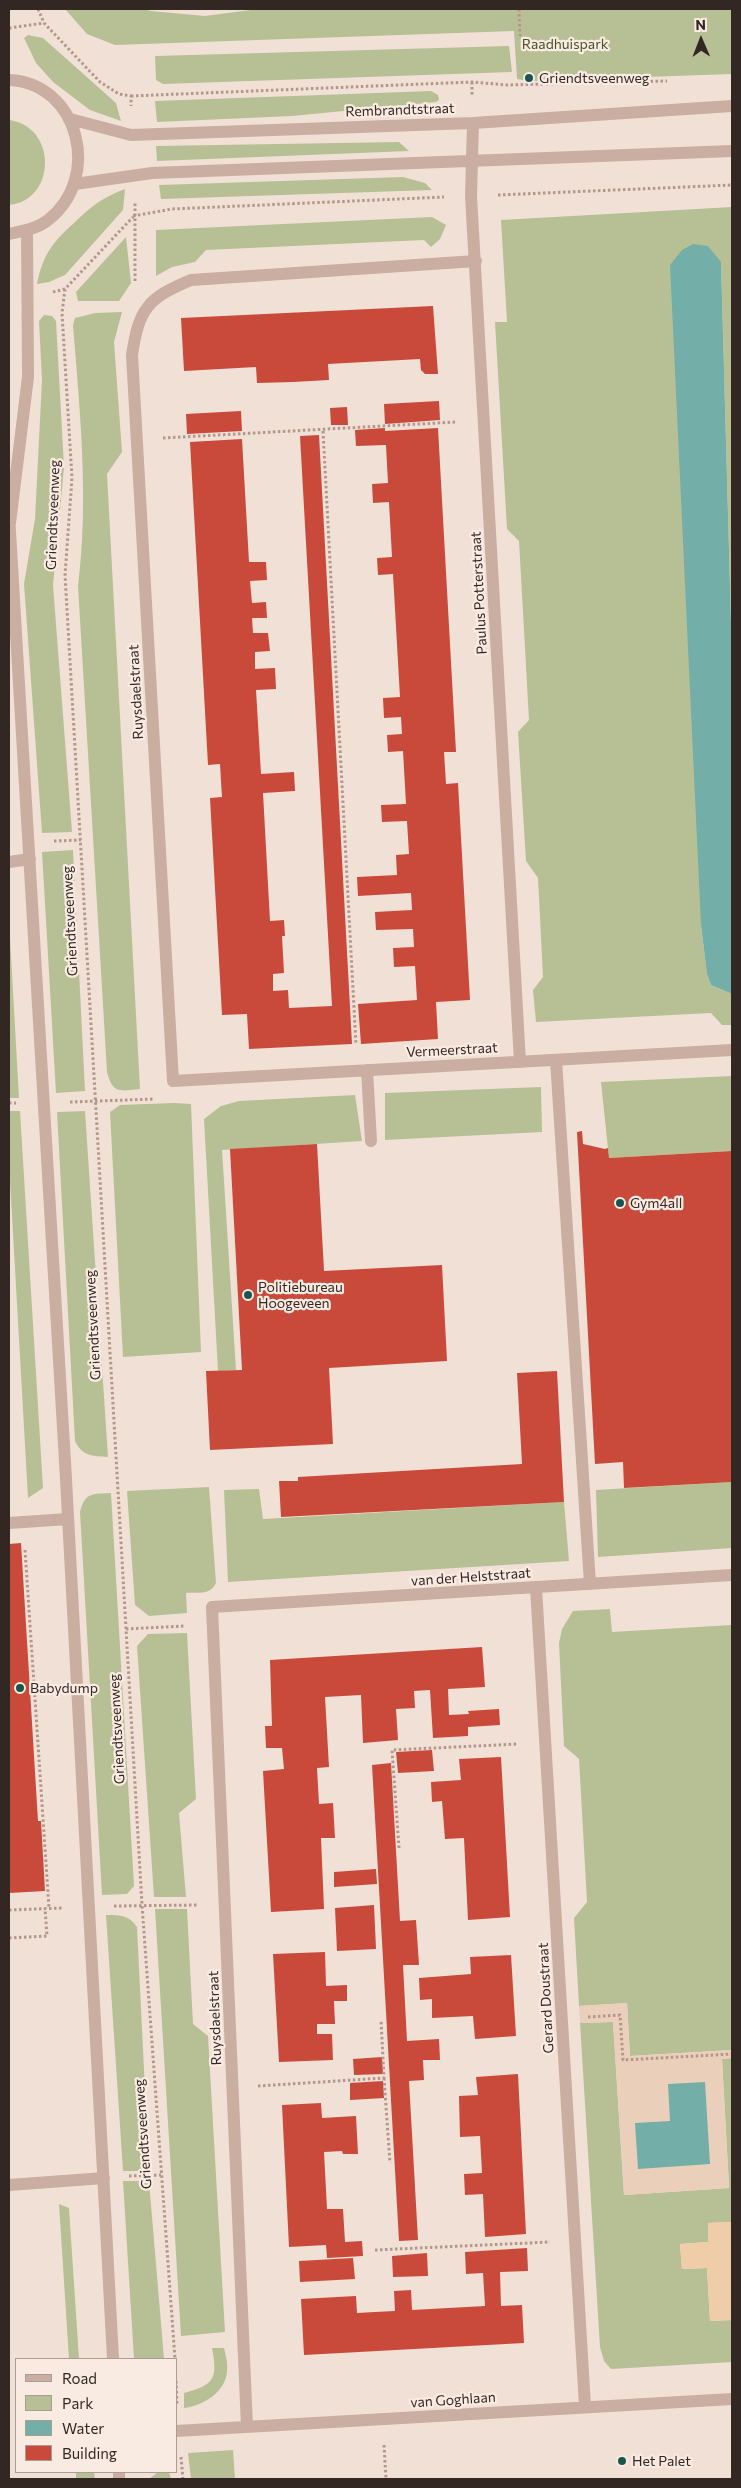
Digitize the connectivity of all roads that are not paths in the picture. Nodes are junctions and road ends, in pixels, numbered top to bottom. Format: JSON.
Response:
{"nodes":[{"id":1,"x":9,"y":80,"type":"edge"},
{"id":2,"x":732,"y":106,"type":"edge"},
{"id":3,"x":70,"y":119,"type":"junction"},
{"id":4,"x":473,"y":123,"type":"junction"},
{"id":5,"x":732,"y":151,"type":"edge"},
{"id":6,"x":470,"y":162,"type":"junction"},
{"id":7,"x":75,"y":184,"type":"junction"},
{"id":8,"x":27,"y":231,"type":"junction"},
{"id":9,"x":9,"y":234,"type":"edge"},
{"id":10,"x":476,"y":261,"type":"junction"},
{"id":11,"x":9,"y":515,"type":"edge"},
{"id":12,"x":10,"y":528,"type":"edge"},
{"id":13,"x":30,"y":859,"type":"junction"},
{"id":14,"x":9,"y":862,"type":"edge"},
{"id":15,"x":732,"y":1050,"type":"edge"},
{"id":16,"x":556,"y":1060,"type":"junction"},
{"id":17,"x":520,"y":1062,"type":"junction"},
{"id":18,"x":363,"y":1070,"type":"junction"},
{"id":19,"x":172,"y":1081,"type":"joint"},
{"id":20,"x":371,"y":1141,"type":"dead end"},
{"id":21,"x":68,"y":1519,"type":"junction"},
{"id":22,"x":9,"y":1523,"type":"edge"},
{"id":23,"x":732,"y":1575,"type":"edge"},
{"id":24,"x":590,"y":1584,"type":"junction"},
{"id":25,"x":536,"y":1588,"type":"junction"},
{"id":26,"x":212,"y":1607,"type":"joint"},
{"id":27,"x":104,"y":2178,"type":"junction"},
{"id":28,"x":9,"y":2185,"type":"edge"},
{"id":29,"x":114,"y":2358,"type":"edge"},
{"id":30,"x":732,"y":2399,"type":"edge"},
{"id":31,"x":585,"y":2406,"type":"junction"},
{"id":32,"x":248,"y":2427,"type":"junction"},
{"id":33,"x":178,"y":2431,"type":"edge"}],
"edges":[{"from":1,"to":3,"type":"street"},
{"from":2,"to":4,"type":"street","name":"Rembrandtstraat"},
{"from":3,"to":4,"type":"street","name":"Rembrandtstraat"},
{"from":3,"to":7,"type":"street"},
{"from":4,"to":6,"type":"street","name":"Paulus Potterstraat"},
{"from":5,"to":6,"type":"street"},
{"from":6,"to":7,"type":"street"},
{"from":6,"to":10,"type":"street","name":"Paulus Potterstraat"},
{"from":7,"to":8,"type":"street"},
{"from":8,"to":9,"type":"street"},
{"from":8,"to":12,"type":"street"},
{"from":10,"to":17,"type":"street","name":"Paulus Potterstraat"},
{"from":10,"to":19,"type":"street","name":"Ruysdaelstraat"},
{"from":11,"to":12,"type":"street"},
{"from":12,"to":13,"type":"street"},
{"from":13,"to":14,"type":"street"},
{"from":13,"to":21,"type":"street"},
{"from":15,"to":16,"type":"street","name":"Vermeerstraat"},
{"from":16,"to":17,"type":"street","name":"Vermeerstraat"},
{"from":16,"to":24,"type":"street"},
{"from":17,"to":18,"type":"street","name":"Vermeerstraat"},
{"from":18,"to":19,"type":"street","name":"Vermeerstraat"},
{"from":18,"to":20,"type":"street"},
{"from":21,"to":22,"type":"street"},
{"from":21,"to":27,"type":"street"},
{"from":23,"to":24,"type":"street","name":"van der Helststraat"},
{"from":24,"to":25,"type":"street","name":"van der Helststraat"},
{"from":25,"to":26,"type":"street","name":"van der Helststraat"},
{"from":25,"to":31,"type":"street","name":"Gerard Doustraat"},
{"from":26,"to":32,"type":"street","name":"Ruysdaelstraat"},
{"from":27,"to":28,"type":"street"},
{"from":27,"to":29,"type":"street"},
{"from":30,"to":31,"type":"street","name":"van Goghlaan"},
{"from":31,"to":32,"type":"street","name":"van Goghlaan"},
{"from":32,"to":33,"type":"street","name":"van Goghlaan"}]}
